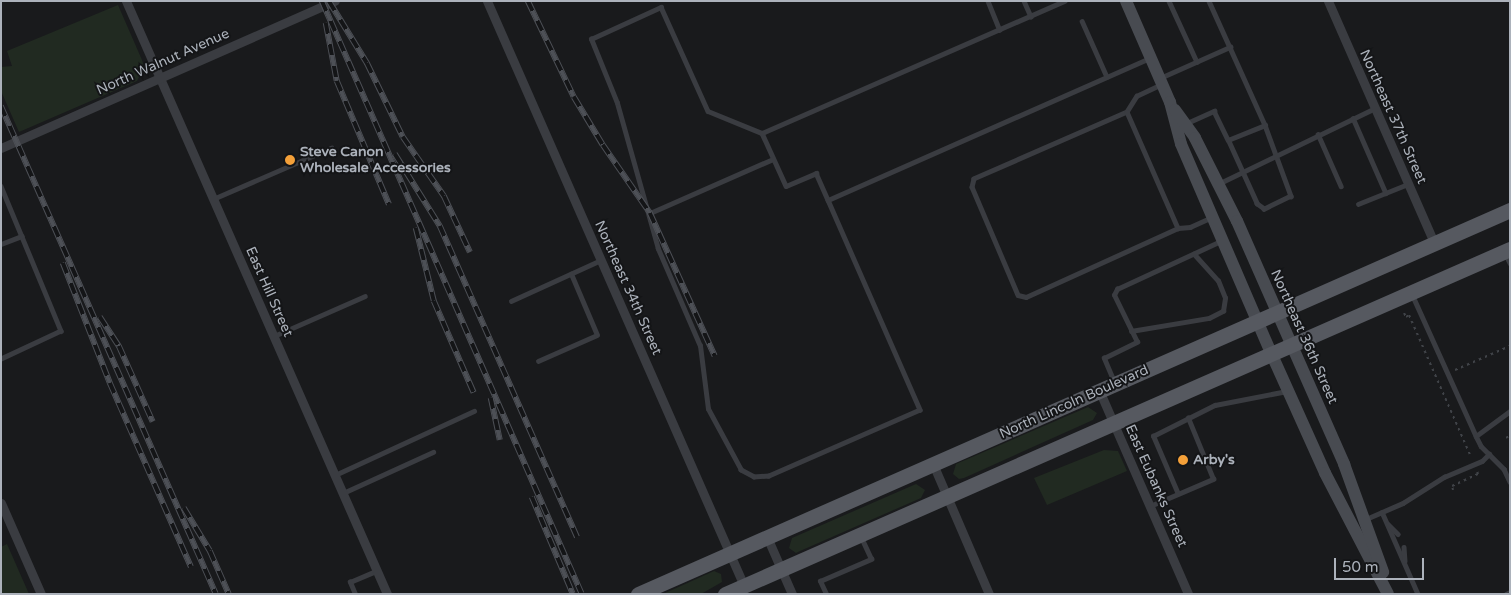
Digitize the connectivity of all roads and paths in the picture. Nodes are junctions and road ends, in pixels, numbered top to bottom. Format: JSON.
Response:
{"nodes":[{"id":1,"x":126,"y":1,"type":"edge"},
{"id":2,"x":335,"y":1,"type":"edge"},
{"id":3,"x":487,"y":1,"type":"edge"},
{"id":4,"x":988,"y":1,"type":"edge"},
{"id":5,"x":1024,"y":1,"type":"edge"},
{"id":6,"x":1064,"y":1,"type":"edge"},
{"id":7,"x":1126,"y":1,"type":"edge"},
{"id":8,"x":1169,"y":1,"type":"edge"},
{"id":9,"x":1209,"y":1,"type":"edge"},
{"id":10,"x":1328,"y":1,"type":"edge"},
{"id":11,"x":1031,"y":17,"type":"junction"},
{"id":12,"x":1082,"y":21,"type":"dead end"},
{"id":13,"x":1000,"y":30,"type":"junction"},
{"id":14,"x":1230,"y":48,"type":"junction"},
{"id":15,"x":1151,"y":58,"type":"junction"},
{"id":16,"x":1197,"y":62,"type":"junction"},
{"id":17,"x":1107,"y":77,"type":"junction"},
{"id":18,"x":160,"y":78,"type":"junction"},
{"id":19,"x":1161,"y":82,"type":"junction"},
{"id":20,"x":1170,"y":102,"type":"junction"},
{"id":21,"x":1375,"y":108,"type":"junction"},
{"id":22,"x":1126,"y":112,"type":"junction"},
{"id":23,"x":1353,"y":118,"type":"junction"},
{"id":24,"x":1185,"y":124,"type":"junction"},
{"id":25,"x":1265,"y":125,"type":"junction"},
{"id":26,"x":762,"y":133,"type":"junction"},
{"id":27,"x":1318,"y":134,"type":"junction"},
{"id":28,"x":1228,"y":140,"type":"junction"},
{"id":29,"x":1,"y":148,"type":"edge"},
{"id":30,"x":331,"y":148,"type":"dead end"},
{"id":31,"x":1277,"y":154,"type":"junction"},
{"id":32,"x":773,"y":159,"type":"junction"},
{"id":33,"x":1243,"y":171,"type":"junction"},
{"id":34,"x":1218,"y":183,"type":"junction"},
{"id":35,"x":1408,"y":184,"type":"junction"},
{"id":36,"x":1,"y":186,"type":"edge"},
{"id":37,"x":1341,"y":186,"type":"dead end"},
{"id":38,"x":1386,"y":193,"type":"junction"},
{"id":39,"x":213,"y":199,"type":"junction"},
{"id":40,"x":828,"y":200,"type":"junction"},
{"id":41,"x":1358,"y":204,"type":"dead end"},
{"id":42,"x":1510,"y":210,"type":"edge"},
{"id":43,"x":650,"y":213,"type":"junction"},
{"id":44,"x":1213,"y":217,"type":"junction"},
{"id":45,"x":1178,"y":228,"type":"junction"},
{"id":46,"x":22,"y":236,"type":"junction"},
{"id":47,"x":1223,"y":240,"type":"junction"},
{"id":48,"x":1434,"y":243,"type":"junction"},
{"id":49,"x":1,"y":244,"type":"edge"},
{"id":50,"x":1194,"y":254,"type":"junction"},
{"id":51,"x":1508,"y":254,"type":"edge"},
{"id":52,"x":601,"y":260,"type":"junction"},
{"id":53,"x":571,"y":274,"type":"junction"},
{"id":54,"x":1412,"y":292,"type":"junction"},
{"id":55,"x":364,"y":296,"type":"dead end"},
{"id":56,"x":511,"y":301,"type":"dead end"},
{"id":57,"x":1277,"y":312,"type":"junction"},
{"id":58,"x":1404,"y":313,"type":"dead end"},
{"id":59,"x":1258,"y":320,"type":"junction"},
{"id":60,"x":1131,"y":331,"type":"junction"},
{"id":61,"x":274,"y":336,"type":"junction"},
{"id":62,"x":1291,"y":346,"type":"junction"},
{"id":63,"x":1510,"y":346,"type":"edge"},
{"id":64,"x":1272,"y":355,"type":"junction"},
{"id":65,"x":1,"y":359,"type":"edge"},
{"id":66,"x":538,"y":361,"type":"dead end"},
{"id":67,"x":1448,"y":373,"type":"junction"},
{"id":68,"x":1436,"y":378,"type":"junction"},
{"id":69,"x":1115,"y":383,"type":"junction"},
{"id":70,"x":1099,"y":390,"type":"junction"},
{"id":71,"x":1288,"y":391,"type":"junction"},
{"id":72,"x":474,"y":411,"type":"dead end"},
{"id":73,"x":1510,"y":412,"type":"edge"},
{"id":74,"x":1188,"y":418,"type":"junction"},
{"id":75,"x":1113,"y":422,"type":"junction"},
{"id":76,"x":1510,"y":435,"type":"edge"},
{"id":77,"x":1476,"y":436,"type":"junction"},
{"id":78,"x":1506,"y":438,"type":"dead end"},
{"id":79,"x":433,"y":452,"type":"dead end"},
{"id":80,"x":1489,"y":454,"type":"junction"},
{"id":81,"x":932,"y":464,"type":"junction"},
{"id":82,"x":1475,"y":465,"type":"junction"},
{"id":83,"x":335,"y":475,"type":"junction"},
{"id":84,"x":1510,"y":482,"type":"edge"},
{"id":85,"x":1453,"y":490,"type":"dead end"},
{"id":86,"x":343,"y":493,"type":"junction"},
{"id":87,"x":1178,"y":494,"type":"junction"},
{"id":88,"x":946,"y":496,"type":"junction"},
{"id":89,"x":1,"y":503,"type":"edge"},
{"id":90,"x":1150,"y":506,"type":"junction"},
{"id":91,"x":1382,"y":512,"type":"junction"},
{"id":92,"x":1366,"y":519,"type":"junction"},
{"id":93,"x":1386,"y":523,"type":"junction"},
{"id":94,"x":860,"y":534,"type":"junction"},
{"id":95,"x":1398,"y":534,"type":"dead end"},
{"id":96,"x":767,"y":537,"type":"junction"},
{"id":97,"x":1404,"y":548,"type":"dead end"},
{"id":98,"x":730,"y":553,"type":"junction"},
{"id":99,"x":1405,"y":564,"type":"junction"},
{"id":100,"x":781,"y":569,"type":"junction"},
{"id":101,"x":377,"y":571,"type":"junction"},
{"id":102,"x":745,"y":590,"type":"edge"},
{"id":103,"x":1510,"y":592,"type":"edge"},
{"id":104,"x":40,"y":594,"type":"edge"},
{"id":105,"x":355,"y":594,"type":"edge"},
{"id":106,"x":387,"y":594,"type":"edge"},
{"id":107,"x":638,"y":594,"type":"edge"},
{"id":108,"x":725,"y":594,"type":"edge"},
{"id":109,"x":792,"y":594,"type":"edge"},
{"id":110,"x":826,"y":594,"type":"edge"},
{"id":111,"x":989,"y":594,"type":"edge"},
{"id":112,"x":1188,"y":594,"type":"edge"},
{"id":113,"x":1389,"y":594,"type":"edge"},
{"id":114,"x":1418,"y":594,"type":"edge"},
{"id":115,"x":1506,"y":594,"type":"edge"}],
"edges":[{"from":1,"to":18,"type":"street","name":"East Hill Street"},
{"from":2,"to":18,"type":"street","name":"North Walnut Avenue"},
{"from":3,"to":52,"type":"street","name":"Northeast 34th Street"},
{"from":4,"to":13,"type":"lane"},
{"from":5,"to":11,"type":"lane"},
{"from":6,"to":11,"type":"lane"},
{"from":7,"to":15,"type":"main road","name":"Northeast 36th Street"},
{"from":8,"to":16,"type":"lane"},
{"from":9,"to":14,"type":"lane"},
{"from":10,"to":21,"type":"street","name":"Northeast 37th Street"},
{"from":11,"to":13,"type":"lane"},
{"from":12,"to":17,"type":"lane"},
{"from":13,"to":26,"type":"lane"},
{"from":14,"to":16,"type":"lane"},
{"from":14,"to":25,"type":"lane"},
{"from":15,"to":17,"type":"lane"},
{"from":15,"to":19,"type":"main road","name":"Northeast 36th Street"},
{"from":16,"to":19,"type":"lane"},
{"from":17,"to":40,"type":"lane"},
{"from":18,"to":29,"type":"street","name":"North Walnut Avenue"},
{"from":18,"to":39,"type":"street","name":"East Hill Street"},
{"from":19,"to":20,"type":"main road","name":"Northeast 36th Street"},
{"from":19,"to":22,"type":"lane"},
{"from":20,"to":24,"type":"main road","name":"Northeast 36th Street"},
{"from":20,"to":44,"type":"main road","name":"Northeast 36th Street"},
{"from":21,"to":23,"type":"lane"},
{"from":21,"to":35,"type":"street","name":"Northeast 37th Street"},
{"from":22,"to":45,"type":"lane"},
{"from":22,"to":45,"type":"lane"},
{"from":23,"to":27,"type":"lane"},
{"from":23,"to":38,"type":"lane"},
{"from":24,"to":28,"type":"lane"},
{"from":24,"to":34,"type":"main road","name":"Northeast 36th Street"},
{"from":25,"to":28,"type":"lane"},
{"from":25,"to":31,"type":"lane"},
{"from":26,"to":32,"type":"lane"},
{"from":26,"to":43,"type":"lane"},
{"from":27,"to":31,"type":"lane"},
{"from":27,"to":37,"type":"lane"},
{"from":28,"to":33,"type":"lane"},
{"from":30,"to":39,"type":"lane"},
{"from":31,"to":33,"type":"lane"},
{"from":31,"to":33,"type":"lane"},
{"from":32,"to":40,"type":"lane"},
{"from":32,"to":43,"type":"lane"},
{"from":33,"to":34,"type":"lane"},
{"from":34,"to":57,"type":"main road","name":"Northeast 36th Street"},
{"from":35,"to":38,"type":"lane"},
{"from":35,"to":48,"type":"street","name":"Northeast 37th Street"},
{"from":36,"to":46,"type":"lane"},
{"from":38,"to":41,"type":"lane"},
{"from":39,"to":61,"type":"street","name":"East Hill Street"},
{"from":40,"to":43,"type":"lane"},
{"from":42,"to":48,"type":"main road","name":"North Lincoln Boulevard"},
{"from":44,"to":45,"type":"lane"},
{"from":44,"to":47,"type":"main road","name":"Northeast 36th Street"},
{"from":46,"to":49,"type":"lane"},
{"from":46,"to":65,"type":"lane"},
{"from":47,"to":50,"type":"lane"},
{"from":47,"to":59,"type":"main road","name":"Northeast 36th Street"},
{"from":48,"to":57,"type":"main road","name":"North Lincoln Boulevard"},
{"from":50,"to":60,"type":"lane"},
{"from":50,"to":60,"type":"lane"},
{"from":51,"to":54,"type":"main road"},
{"from":52,"to":53,"type":"lane"},
{"from":52,"to":98,"type":"street","name":"Northeast 34th Street"},
{"from":53,"to":56,"type":"lane"},
{"from":53,"to":66,"type":"lane"},
{"from":54,"to":62,"type":"main road"},
{"from":54,"to":67,"type":"lane"},
{"from":55,"to":61,"type":"lane"},
{"from":57,"to":59,"type":"main road","name":"North Lincoln Boulevard"},
{"from":57,"to":62,"type":"main road","name":"Northeast 36th Street"},
{"from":58,"to":68,"type":"path"},
{"from":59,"to":64,"type":"main road","name":"Northeast 36th Street"},
{"from":59,"to":69,"type":"main road","name":"North Lincoln Boulevard"},
{"from":60,"to":69,"type":"lane"},
{"from":61,"to":83,"type":"street","name":"East Hill Street"},
{"from":62,"to":64,"type":"main road"},
{"from":62,"to":92,"type":"main road","name":"Northeast 36th Street"},
{"from":63,"to":67,"type":"path"},
{"from":64,"to":71,"type":"main road","name":"Northeast 36th Street"},
{"from":64,"to":75,"type":"main road"},
{"from":67,"to":68,"type":"path"},
{"from":67,"to":77,"type":"lane"},
{"from":68,"to":82,"type":"path"},
{"from":69,"to":70,"type":"main road","name":"North Lincoln Boulevard"},
{"from":70,"to":75,"type":"street","name":"East Eubanks Street"},
{"from":70,"to":81,"type":"main road","name":"North Lincoln Boulevard"},
{"from":71,"to":74,"type":"lane"},
{"from":71,"to":113,"type":"main road","name":"Northeast 36th Street"},
{"from":72,"to":83,"type":"lane"},
{"from":73,"to":77,"type":"lane"},
{"from":74,"to":87,"type":"lane"},
{"from":74,"to":87,"type":"lane"},
{"from":75,"to":88,"type":"main road"},
{"from":75,"to":90,"type":"street","name":"East Eubanks Street"},
{"from":76,"to":78,"type":"path"},
{"from":77,"to":80,"type":"lane"},
{"from":79,"to":86,"type":"lane"},
{"from":80,"to":82,"type":"lane"},
{"from":80,"to":84,"type":"lane"},
{"from":81,"to":88,"type":"street"},
{"from":81,"to":96,"type":"main road","name":"North Lincoln Boulevard"},
{"from":82,"to":85,"type":"path"},
{"from":82,"to":91,"type":"lane"},
{"from":83,"to":86,"type":"street","name":"East Hill Street"},
{"from":86,"to":101,"type":"street","name":"East Hill Street"},
{"from":87,"to":90,"type":"lane"},
{"from":88,"to":94,"type":"main road"},
{"from":88,"to":111,"type":"street"},
{"from":89,"to":104,"type":"street"},
{"from":90,"to":112,"type":"street","name":"East Eubanks Street"},
{"from":91,"to":92,"type":"lane"},
{"from":91,"to":93,"type":"lane"},
{"from":92,"to":113,"type":"main road","name":"Northeast 36th Street"},
{"from":93,"to":95,"type":"lane"},
{"from":93,"to":99,"type":"lane"},
{"from":94,"to":100,"type":"main road"},
{"from":94,"to":110,"type":"lane"},
{"from":96,"to":98,"type":"main road","name":"North Lincoln Boulevard"},
{"from":96,"to":100,"type":"street"},
{"from":97,"to":99,"type":"lane"},
{"from":98,"to":102,"type":"street","name":"Northeast 34th Street"},
{"from":98,"to":107,"type":"main road","name":"North Lincoln Boulevard"},
{"from":99,"to":114,"type":"lane"},
{"from":100,"to":102,"type":"main road"},
{"from":100,"to":109,"type":"street"},
{"from":101,"to":105,"type":"lane"},
{"from":101,"to":106,"type":"street","name":"East Hill Street"},
{"from":102,"to":108,"type":"main road"},
{"from":103,"to":115,"type":"lane"}]}
